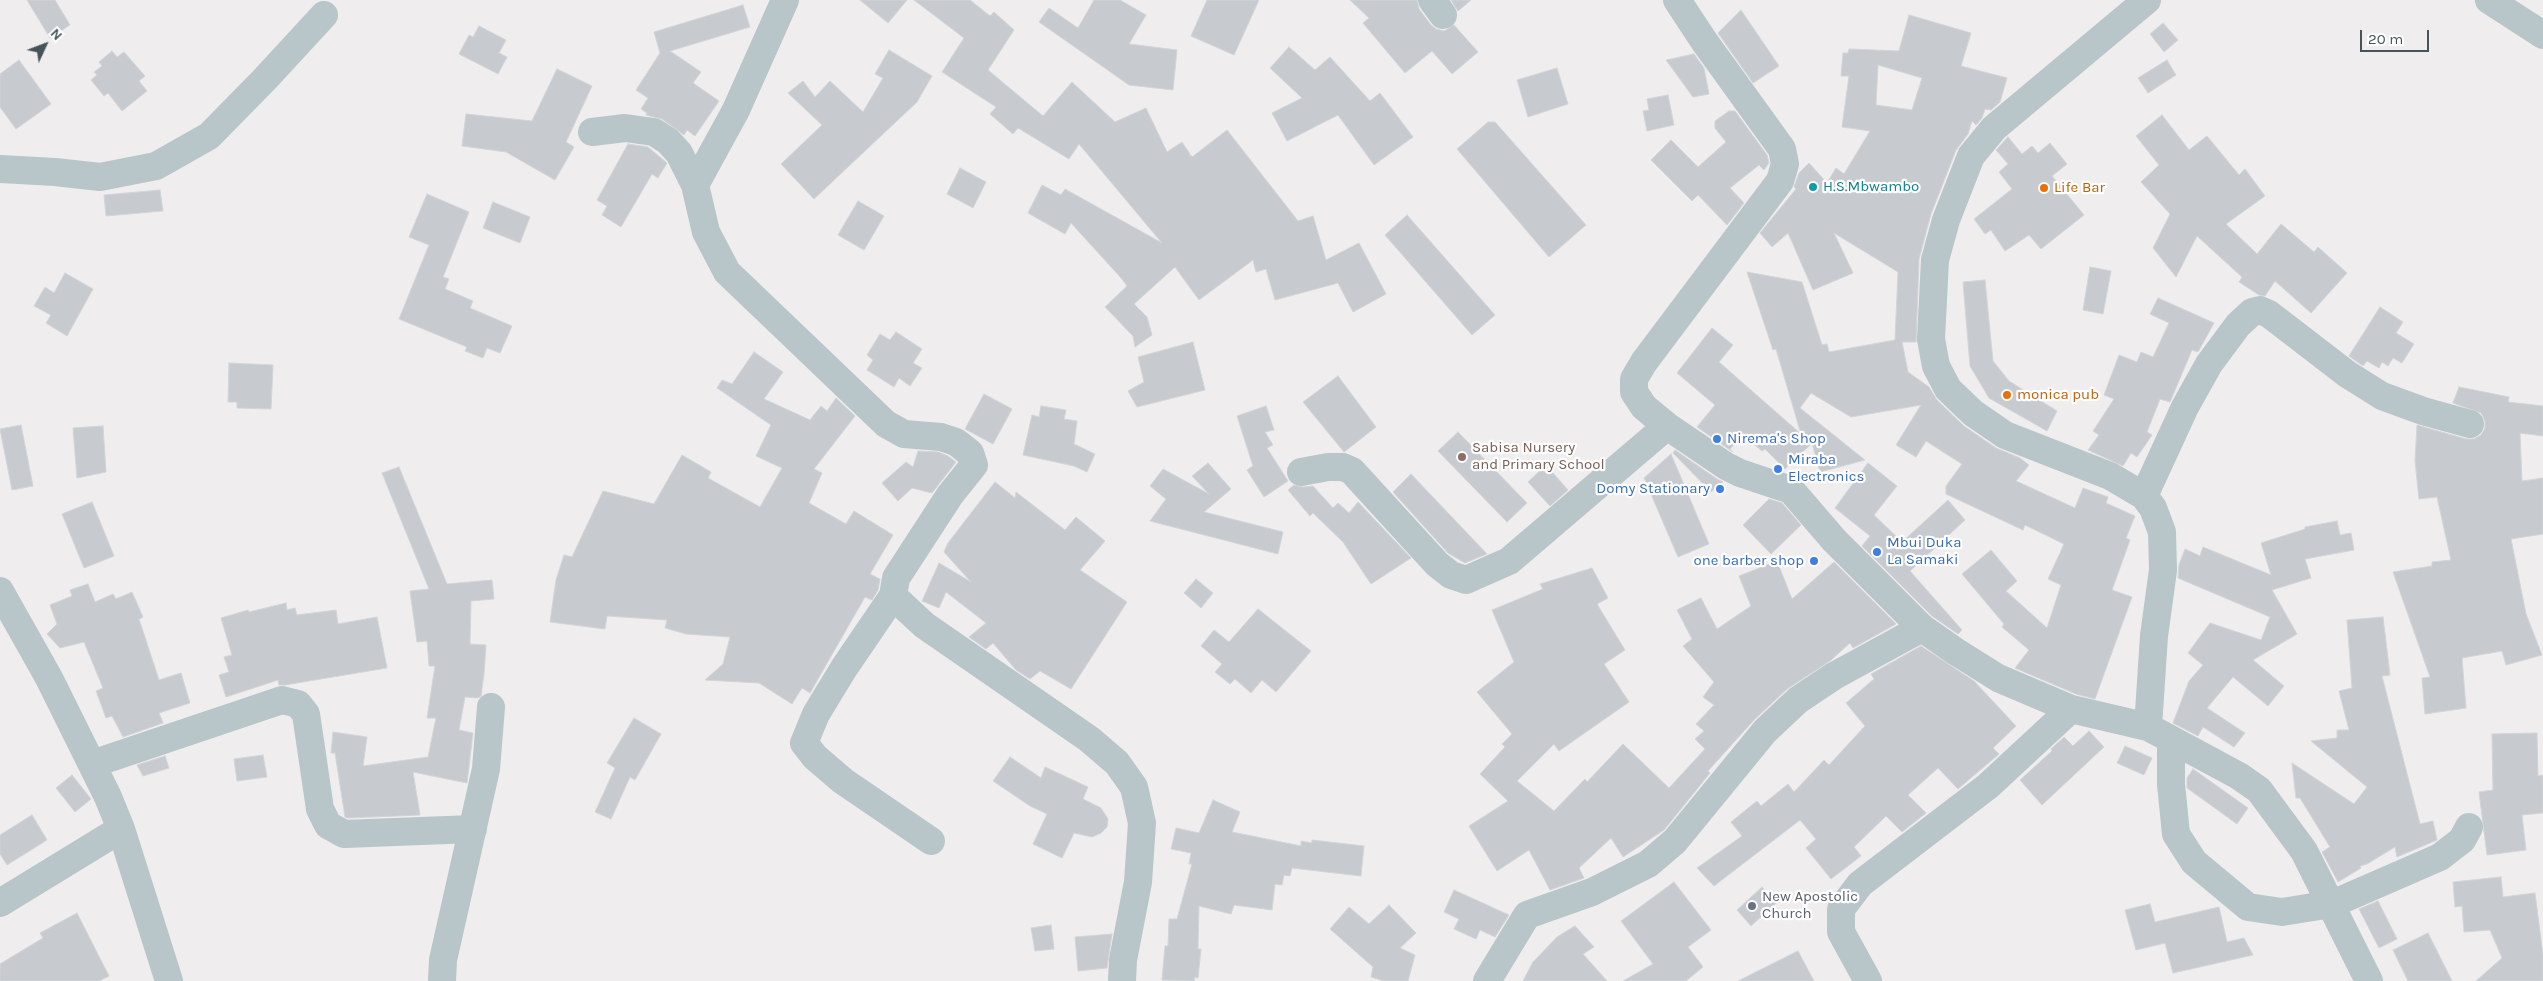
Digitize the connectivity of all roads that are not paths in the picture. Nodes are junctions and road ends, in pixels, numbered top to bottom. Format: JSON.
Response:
{"nodes":[{"id":1,"x":785,"y":0,"type":"edge"},
{"id":2,"x":1677,"y":0,"type":"edge"},
{"id":3,"x":2147,"y":0,"type":"edge"},
{"id":4,"x":2489,"y":0,"type":"edge"},
{"id":5,"x":324,"y":15,"type":"dead end"},
{"id":6,"x":2543,"y":36,"type":"edge"},
{"id":7,"x":592,"y":132,"type":"dead end"},
{"id":8,"x":0,"y":169,"type":"edge"},
{"id":9,"x":695,"y":185,"type":"junction"},
{"id":10,"x":2470,"y":424,"type":"dead end"},
{"id":11,"x":1667,"y":426,"type":"junction"},
{"id":12,"x":1301,"y":472,"type":"dead end"},
{"id":13,"x":2144,"y":496,"type":"junction"},
{"id":14,"x":0,"y":591,"type":"edge"},
{"id":15,"x":893,"y":596,"type":"junction"},
{"id":16,"x":1922,"y":628,"type":"junction"},
{"id":17,"x":491,"y":707,"type":"dead end"},
{"id":18,"x":2071,"y":709,"type":"junction"},
{"id":19,"x":2159,"y":734,"type":"junction"},
{"id":20,"x":92,"y":764,"type":"junction"},
{"id":21,"x":2469,"y":827,"type":"dead end"},
{"id":22,"x":121,"y":829,"type":"junction"},
{"id":23,"x":473,"y":829,"type":"junction"},
{"id":24,"x":931,"y":841,"type":"dead end"},
{"id":25,"x":0,"y":903,"type":"edge"},
{"id":26,"x":2332,"y":904,"type":"junction"},
{"id":27,"x":169,"y":981,"type":"edge"},
{"id":28,"x":442,"y":981,"type":"edge"},
{"id":29,"x":1122,"y":981,"type":"edge"},
{"id":30,"x":1487,"y":981,"type":"edge"},
{"id":31,"x":1868,"y":981,"type":"edge"},
{"id":32,"x":2369,"y":981,"type":"edge"}],
"edges":[{"from":1,"to":9,"type":"street"},
{"from":2,"to":11,"type":"street"},
{"from":3,"to":13,"type":"street"},
{"from":4,"to":6,"type":"street"},
{"from":5,"to":8,"type":"street"},
{"from":7,"to":9,"type":"street"},
{"from":9,"to":15,"type":"street"},
{"from":10,"to":13,"type":"street"},
{"from":11,"to":12,"type":"street"},
{"from":11,"to":16,"type":"street"},
{"from":13,"to":19,"type":"street"},
{"from":14,"to":20,"type":"street"},
{"from":15,"to":24,"type":"street"},
{"from":15,"to":29,"type":"street"},
{"from":16,"to":18,"type":"street"},
{"from":16,"to":30,"type":"street"},
{"from":17,"to":23,"type":"street"},
{"from":18,"to":19,"type":"street"},
{"from":18,"to":31,"type":"street"},
{"from":19,"to":26,"type":"street"},
{"from":19,"to":26,"type":"street"},
{"from":20,"to":22,"type":"street"},
{"from":20,"to":23,"type":"street"},
{"from":21,"to":26,"type":"street"},
{"from":22,"to":25,"type":"street"},
{"from":22,"to":27,"type":"street"},
{"from":23,"to":28,"type":"street"},
{"from":26,"to":32,"type":"street"}]}
